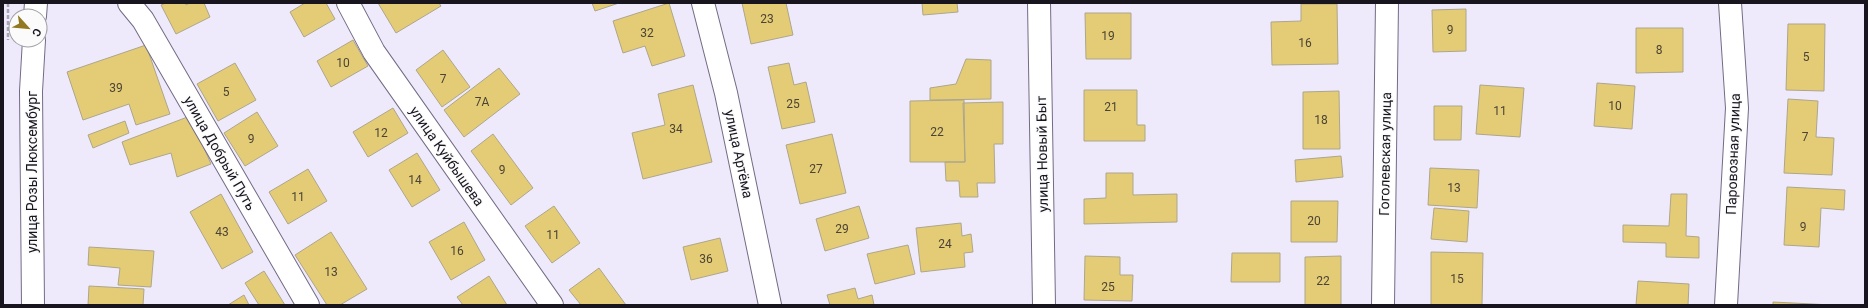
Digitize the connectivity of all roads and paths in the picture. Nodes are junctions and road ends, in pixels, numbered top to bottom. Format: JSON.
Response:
{"nodes":[{"id":1,"x":129,"y":3,"type":"edge"},
{"id":2,"x":348,"y":3,"type":"edge"},
{"id":3,"x":703,"y":3,"type":"edge"},
{"id":4,"x":1039,"y":3,"type":"edge"},
{"id":5,"x":1387,"y":3,"type":"edge"},
{"id":6,"x":1730,"y":3,"type":"edge"},
{"id":7,"x":34,"y":48,"type":"edge"},
{"id":8,"x":33,"y":305,"type":"edge"},
{"id":9,"x":308,"y":305,"type":"edge"},
{"id":10,"x":552,"y":305,"type":"edge"},
{"id":11,"x":770,"y":305,"type":"edge"},
{"id":12,"x":1044,"y":305,"type":"edge"},
{"id":13,"x":1383,"y":305,"type":"edge"},
{"id":14,"x":1726,"y":305,"type":"edge"}],
"edges":[{"from":1,"to":9,"type":"street","name":"улица Добрый Путь"},
{"from":2,"to":10,"type":"street","name":"улица Куйбышева"},
{"from":3,"to":11,"type":"street","name":"улица Артёма"},
{"from":4,"to":12,"type":"street","name":"улица Новый Быт"},
{"from":5,"to":13,"type":"street","name":"Гоголевская улица"},
{"from":6,"to":14,"type":"street","name":"Паровозная улица"},
{"from":7,"to":8,"type":"street","name":"улица Розы Люксембург"}]}
